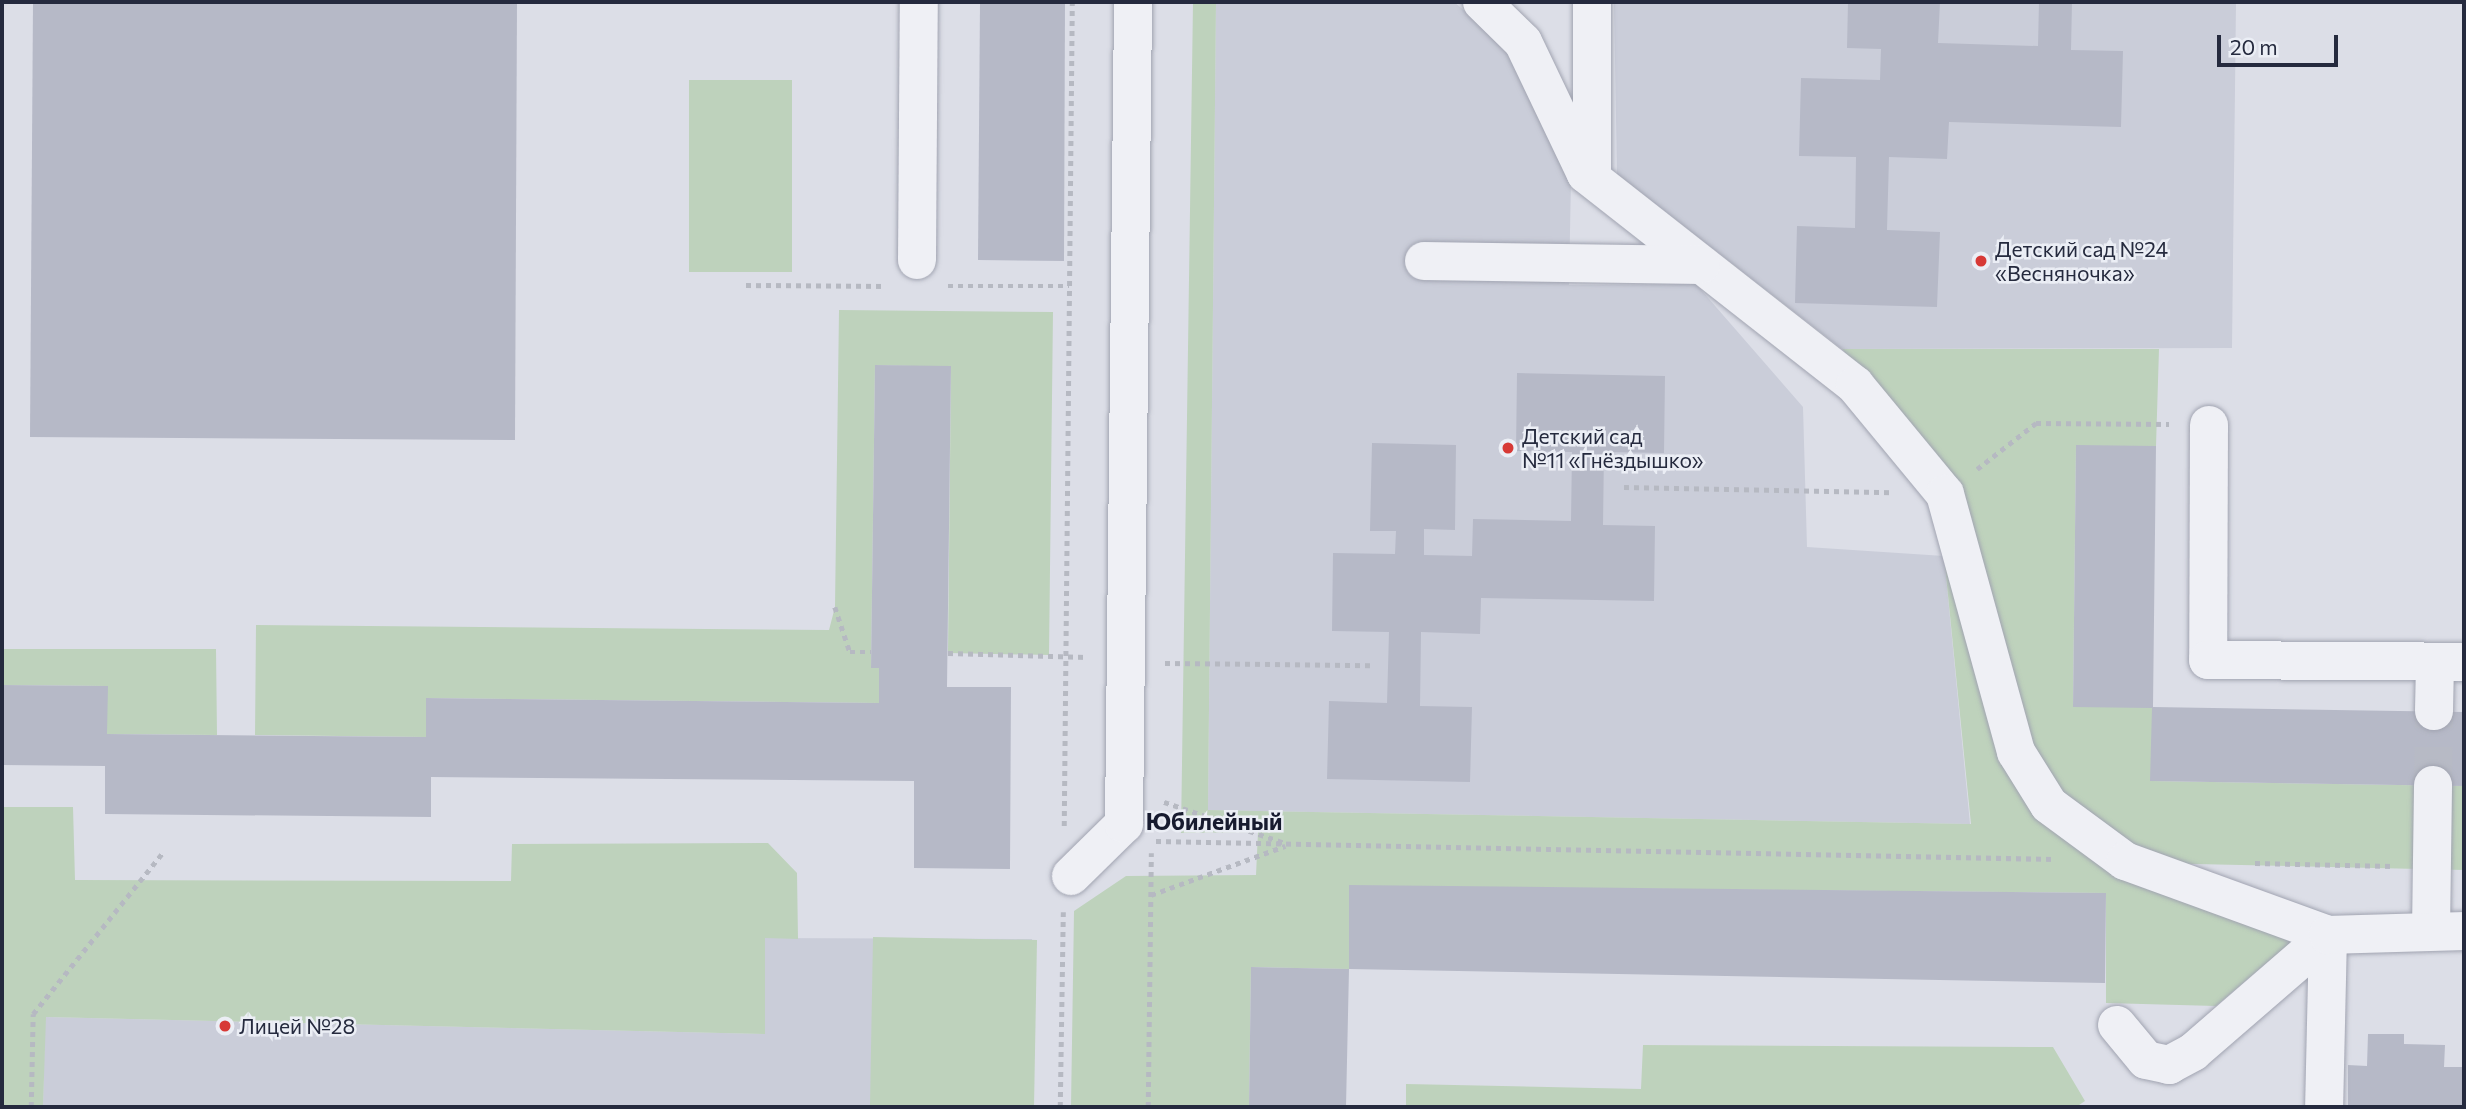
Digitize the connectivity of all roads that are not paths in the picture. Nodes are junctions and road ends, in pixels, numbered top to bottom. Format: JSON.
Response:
{"nodes":[{"id":1,"x":919,"y":2,"type":"edge"},
{"id":2,"x":1133,"y":2,"type":"edge"},
{"id":3,"x":1482,"y":2,"type":"edge"},
{"id":4,"x":1592,"y":2,"type":"edge"},
{"id":5,"x":1592,"y":177,"type":"junction"},
{"id":6,"x":917,"y":260,"type":"dead end"},
{"id":7,"x":1424,"y":261,"type":"dead end"},
{"id":8,"x":1702,"y":265,"type":"junction"},
{"id":9,"x":2209,"y":425,"type":"road end"},
{"id":10,"x":2450,"y":662,"type":"edge"},
{"id":11,"x":2434,"y":711,"type":"tunnel mouth"},
{"id":12,"x":2433,"y":785,"type":"tunnel mouth"},
{"id":13,"x":1067,"y":889,"type":"road end"},
{"id":14,"x":2448,"y":931,"type":"edge"},
{"id":15,"x":2328,"y":935,"type":"junction"},
{"id":16,"x":2117,"y":1025,"type":"dead end"},
{"id":17,"x":2324,"y":1107,"type":"edge"}],
"edges":[{"from":1,"to":6,"type":"street"},
{"from":2,"to":13,"type":"street"},
{"from":3,"to":5,"type":"street"},
{"from":4,"to":5,"type":"street"},
{"from":5,"to":8,"type":"street"},
{"from":7,"to":8,"type":"street"},
{"from":8,"to":15,"type":"street"},
{"from":9,"to":10,"type":"street"},
{"from":10,"to":11,"type":"street"},
{"from":12,"to":14,"type":"street"},
{"from":14,"to":15,"type":"street"},
{"from":15,"to":16,"type":"street"},
{"from":15,"to":17,"type":"street"}]}
